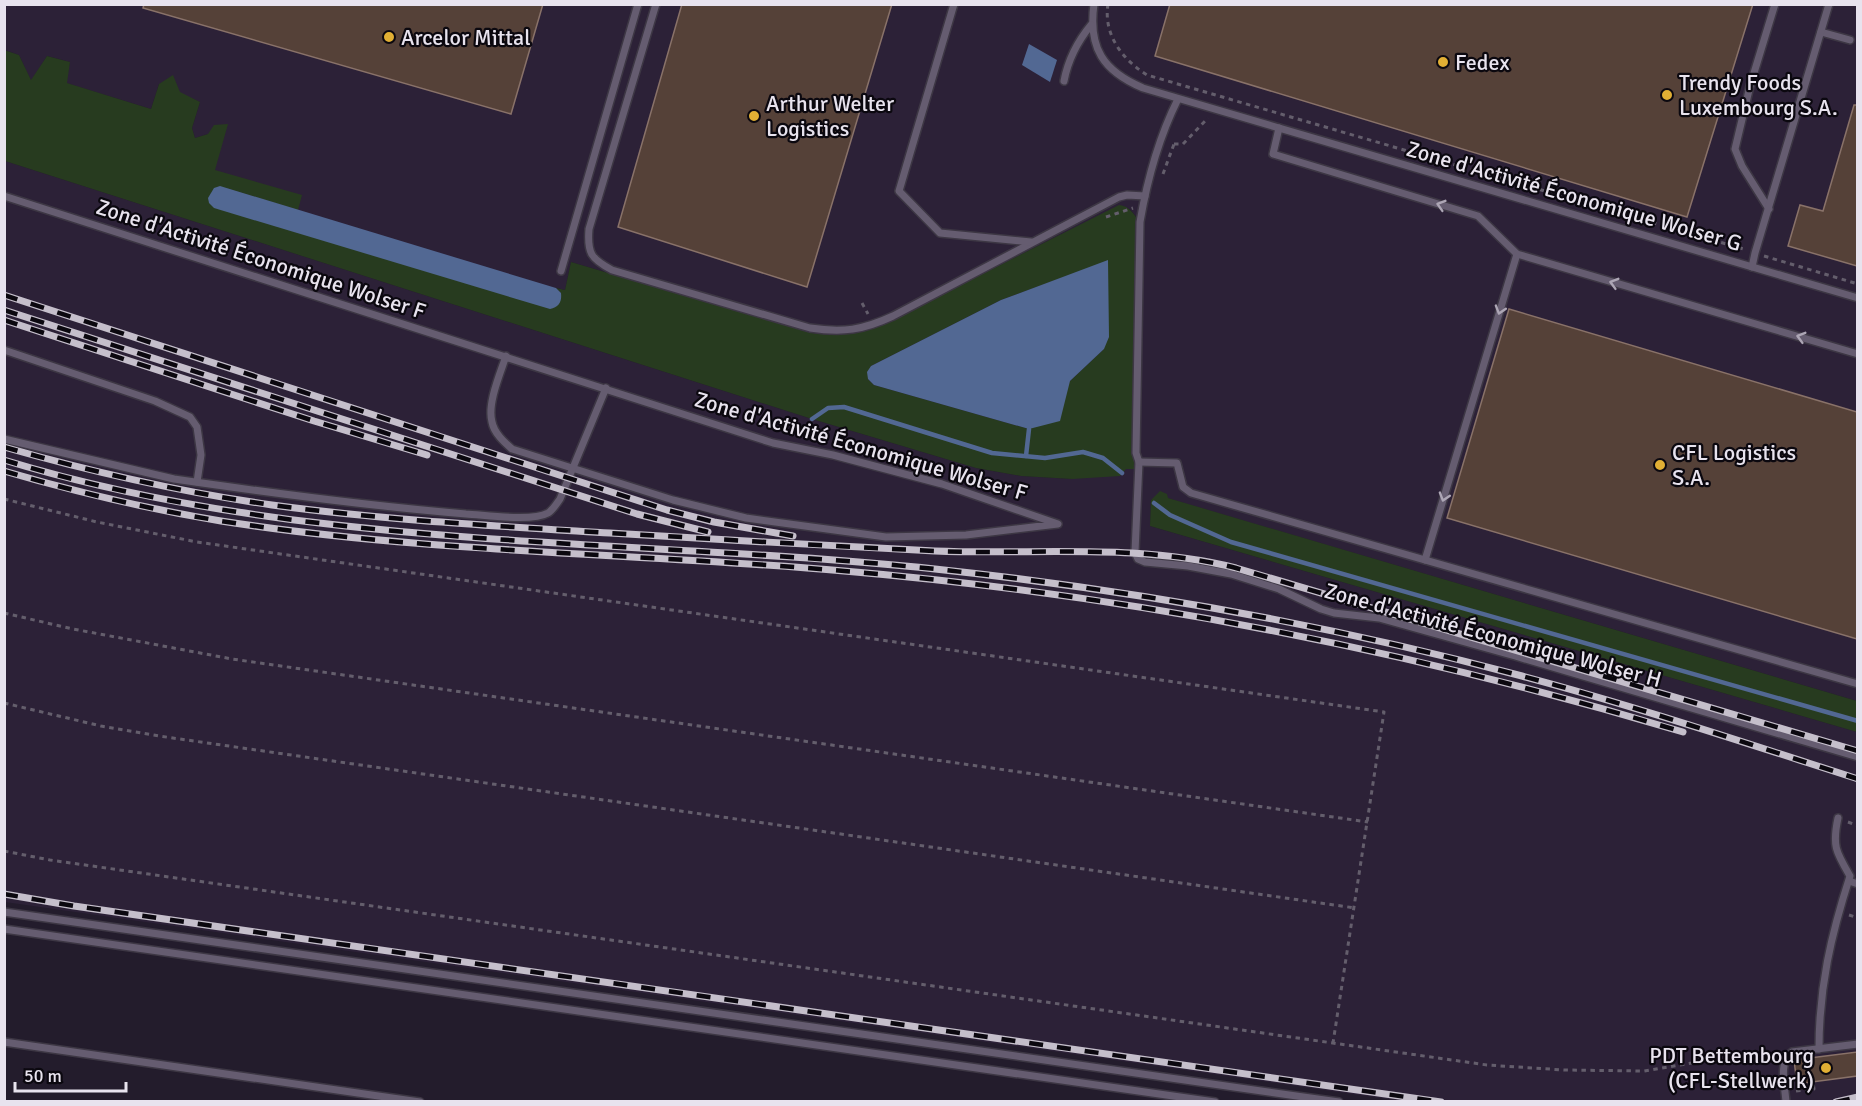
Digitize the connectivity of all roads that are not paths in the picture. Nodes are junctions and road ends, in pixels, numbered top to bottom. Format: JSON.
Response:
{"nodes":[{"id":1,"x":638,"y":4,"type":"edge"},
{"id":2,"x":656,"y":4,"type":"edge"},
{"id":3,"x":954,"y":4,"type":"edge"},
{"id":4,"x":1094,"y":4,"type":"edge"},
{"id":5,"x":1775,"y":4,"type":"edge"},
{"id":6,"x":1829,"y":4,"type":"edge"},
{"id":7,"x":1091,"y":25,"type":"junction"},
{"id":8,"x":1821,"y":32,"type":"junction"},
{"id":9,"x":1850,"y":40,"type":"dead end"},
{"id":10,"x":1064,"y":81,"type":"dead end"},
{"id":11,"x":1178,"y":99,"type":"junction"},
{"id":12,"x":1279,"y":128,"type":"junction"},
{"id":13,"x":4,"y":196,"type":"edge"},
{"id":14,"x":1144,"y":196,"type":"junction"},
{"id":15,"x":1769,"y":209,"type":"junction"},
{"id":16,"x":1031,"y":242,"type":"junction"},
{"id":17,"x":1517,"y":254,"type":"junction"},
{"id":18,"x":1752,"y":267,"type":"junction"},
{"id":19,"x":561,"y":271,"type":"dead end"},
{"id":20,"x":1857,"y":298,"type":"edge"},
{"id":21,"x":4,"y":350,"type":"edge"},
{"id":22,"x":1857,"y":354,"type":"edge"},
{"id":23,"x":506,"y":356,"type":"junction"},
{"id":24,"x":606,"y":388,"type":"junction"},
{"id":25,"x":4,"y":439,"type":"edge"},
{"id":26,"x":1139,"y":466,"type":"junction"},
{"id":27,"x":574,"y":469,"type":"junction"},
{"id":28,"x":197,"y":482,"type":"junction"},
{"id":29,"x":1425,"y":560,"type":"junction"},
{"id":30,"x":1857,"y":684,"type":"edge"},
{"id":31,"x":1857,"y":757,"type":"edge"},
{"id":32,"x":1838,"y":818,"type":"dead end"},
{"id":33,"x":1849,"y":880,"type":"junction"},
{"id":34,"x":1857,"y":884,"type":"edge"},
{"id":35,"x":4,"y":912,"type":"edge"},
{"id":36,"x":4,"y":929,"type":"edge"},
{"id":37,"x":4,"y":1042,"type":"edge"},
{"id":38,"x":1857,"y":1044,"type":"edge"},
{"id":39,"x":1818,"y":1049,"type":"junction"},
{"id":40,"x":420,"y":1101,"type":"edge"},
{"id":41,"x":1215,"y":1101,"type":"edge"},
{"id":42,"x":1339,"y":1101,"type":"edge"},
{"id":43,"x":1786,"y":1101,"type":"edge"}],
"edges":[{"from":1,"to":19,"type":"lane"},
{"from":2,"to":16,"type":"lane"},
{"from":3,"to":16,"type":"lane"},
{"from":4,"to":7,"type":"lane","name":"Zone d'Activité Économique Wolser G"},
{"from":5,"to":15,"type":"lane"},
{"from":6,"to":8,"type":"lane"},
{"from":7,"to":10,"type":"lane"},
{"from":7,"to":11,"type":"lane","name":"Zone d'Activité Économique Wolser G"},
{"from":8,"to":9,"type":"lane"},
{"from":8,"to":15,"type":"lane"},
{"from":11,"to":12,"type":"lane","name":"Zone d'Activité Économique Wolser G"},
{"from":11,"to":14,"type":"lane"},
{"from":17,"to":12,"type":"lane","name":"Zone d'Activité Économique Wolser G","one_way":true},
{"from":12,"to":18,"type":"lane","name":"Zone d'Activité Économique Wolser G"},
{"from":13,"to":23,"type":"lane","name":"Zone d'Activité Économique Wolser F"},
{"from":14,"to":16,"type":"lane"},
{"from":14,"to":26,"type":"lane"},
{"from":15,"to":18,"type":"lane"},
{"from":22,"to":17,"type":"lane","name":"Zone d'Activité Économique Wolser G","one_way":true},
{"from":17,"to":29,"type":"lane","one_way":true},
{"from":18,"to":20,"type":"lane","name":"Zone d'Activité Économique Wolser G"},
{"from":21,"to":28,"type":"lane"},
{"from":23,"to":24,"type":"lane","name":"Zone d'Activité Économique Wolser F"},
{"from":23,"to":27,"type":"lane","name":"Zone d'Activité Économique Wolser F"},
{"from":24,"to":27,"type":"lane"},
{"from":24,"to":27,"type":"lane","name":"Zone d'Activité Économique Wolser F"},
{"from":25,"to":28,"type":"lane"},
{"from":26,"to":29,"type":"lane"},
{"from":26,"to":31,"type":"lane","name":"Zone d'Activité Économique Wolser H"},
{"from":27,"to":28,"type":"lane"},
{"from":29,"to":30,"type":"lane"},
{"from":32,"to":33,"type":"lane"},
{"from":33,"to":34,"type":"lane"},
{"from":33,"to":39,"type":"lane"},
{"from":35,"to":42,"type":"lane"},
{"from":36,"to":41,"type":"lane"},
{"from":37,"to":40,"type":"lane"},
{"from":38,"to":39,"type":"lane"},
{"from":39,"to":43,"type":"lane"}]}
